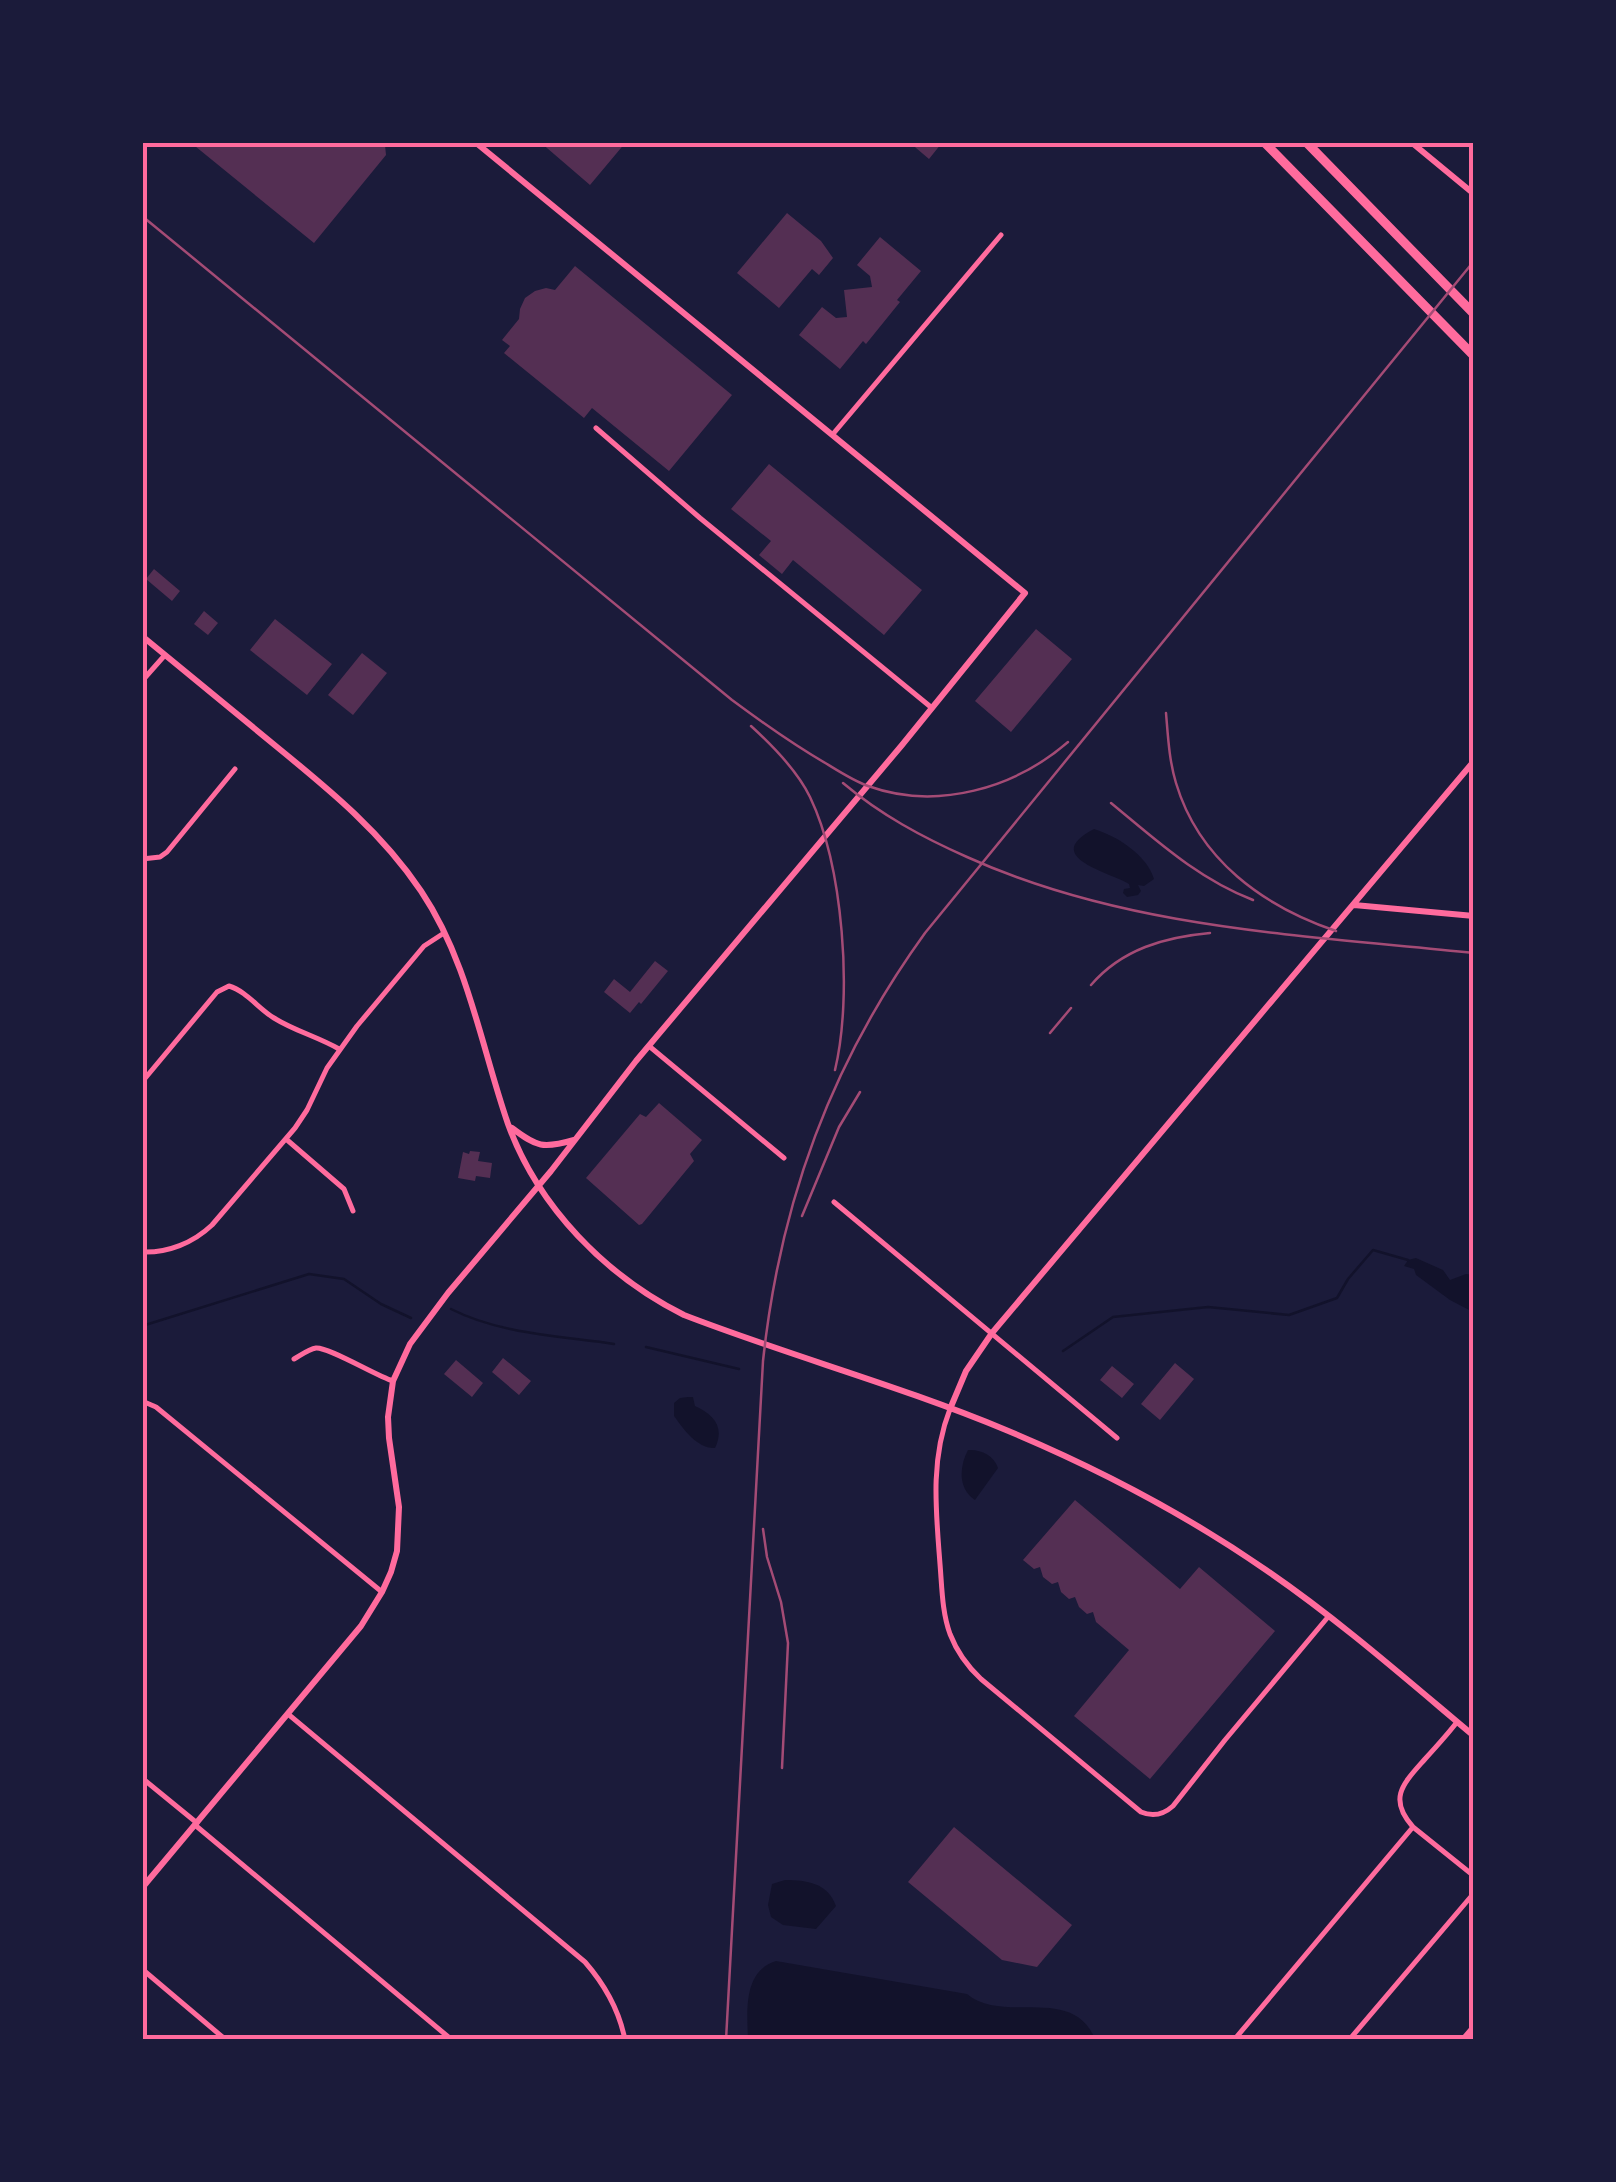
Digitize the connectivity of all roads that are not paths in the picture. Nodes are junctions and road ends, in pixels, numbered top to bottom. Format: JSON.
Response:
{"nodes":[{"id":1,"x":476,"y":142,"type":"edge"},
{"id":2,"x":1264,"y":142,"type":"edge"},
{"id":3,"x":1306,"y":142,"type":"edge"},
{"id":4,"x":1411,"y":142,"type":"edge"},
{"id":5,"x":1474,"y":194,"type":"edge"},
{"id":6,"x":1001,"y":235,"type":"dead end"},
{"id":7,"x":1474,"y":314,"type":"edge"},
{"id":8,"x":1474,"y":356,"type":"edge"},
{"id":9,"x":596,"y":428,"type":"dead end"},
{"id":10,"x":833,"y":434,"type":"junction"},
{"id":11,"x":142,"y":636,"type":"edge"},
{"id":12,"x":165,"y":654,"type":"junction"},
{"id":13,"x":144,"y":678,"type":"edge"},
{"id":14,"x":932,"y":708,"type":"junction"},
{"id":15,"x":1474,"y":761,"type":"edge"},
{"id":16,"x":235,"y":769,"type":"dead end"},
{"id":17,"x":142,"y":858,"type":"edge"},
{"id":18,"x":1352,"y":905,"type":"junction"},
{"id":19,"x":1474,"y":916,"type":"edge"},
{"id":20,"x":444,"y":933,"type":"junction"},
{"id":21,"x":649,"y":1046,"type":"junction"},
{"id":22,"x":339,"y":1049,"type":"junction"},
{"id":23,"x":142,"y":1082,"type":"edge"},
{"id":24,"x":509,"y":1126,"type":"junction"},
{"id":25,"x":286,"y":1139,"type":"junction"},
{"id":26,"x":575,"y":1140,"type":"junction"},
{"id":27,"x":784,"y":1158,"type":"dead end"},
{"id":28,"x":538,"y":1187,"type":"junction"},
{"id":29,"x":834,"y":1202,"type":"dead end"},
{"id":30,"x":353,"y":1211,"type":"dead end"},
{"id":31,"x":142,"y":1252,"type":"edge"},
{"id":32,"x":992,"y":1333,"type":"junction"},
{"id":33,"x":294,"y":1359,"type":"dead end"},
{"id":34,"x":393,"y":1381,"type":"junction"},
{"id":35,"x":142,"y":1400,"type":"edge"},
{"id":36,"x":950,"y":1409,"type":"junction"},
{"id":37,"x":1117,"y":1438,"type":"dead end"},
{"id":38,"x":382,"y":1592,"type":"junction"},
{"id":39,"x":1329,"y":1616,"type":"junction"},
{"id":40,"x":288,"y":1714,"type":"junction"},
{"id":41,"x":1457,"y":1722,"type":"junction"},
{"id":42,"x":1474,"y":1736,"type":"edge"},
{"id":43,"x":142,"y":1778,"type":"edge"},
{"id":44,"x":196,"y":1824,"type":"junction"},
{"id":45,"x":1413,"y":1828,"type":"junction"},
{"id":46,"x":1474,"y":1876,"type":"edge"},
{"id":47,"x":142,"y":1888,"type":"edge"},
{"id":48,"x":1474,"y":1892,"type":"edge"},
{"id":49,"x":142,"y":1969,"type":"edge"},
{"id":50,"x":1474,"y":2026,"type":"edge"},
{"id":51,"x":226,"y":2040,"type":"edge"},
{"id":52,"x":452,"y":2040,"type":"edge"},
{"id":53,"x":624,"y":2040,"type":"edge"},
{"id":54,"x":1234,"y":2040,"type":"edge"},
{"id":55,"x":1349,"y":2040,"type":"edge"},
{"id":56,"x":1462,"y":2040,"type":"edge"}],
"edges":[{"from":1,"to":10,"type":"street"},
{"from":2,"to":8,"type":"highway"},
{"from":3,"to":7,"type":"highway"},
{"from":4,"to":5,"type":"street"},
{"from":6,"to":10,"type":"street"},
{"from":9,"to":14,"type":"street"},
{"from":10,"to":14,"type":"street"},
{"from":11,"to":12,"type":"street"},
{"from":12,"to":13,"type":"street"},
{"from":12,"to":20,"type":"street"},
{"from":14,"to":21,"type":"street"},
{"from":15,"to":18,"type":"street"},
{"from":16,"to":17,"type":"street"},
{"from":18,"to":19,"type":"street"},
{"from":18,"to":32,"type":"street"},
{"from":20,"to":22,"type":"street"},
{"from":20,"to":24,"type":"street"},
{"from":21,"to":26,"type":"street"},
{"from":21,"to":27,"type":"street"},
{"from":22,"to":23,"type":"street"},
{"from":22,"to":25,"type":"street"},
{"from":24,"to":26,"type":"street"},
{"from":24,"to":28,"type":"street"},
{"from":25,"to":30,"type":"street"},
{"from":25,"to":31,"type":"street"},
{"from":26,"to":28,"type":"street"},
{"from":28,"to":34,"type":"street"},
{"from":28,"to":36,"type":"street"},
{"from":29,"to":32,"type":"street"},
{"from":32,"to":36,"type":"street"},
{"from":32,"to":37,"type":"street"},
{"from":33,"to":34,"type":"street"},
{"from":34,"to":38,"type":"street"},
{"from":35,"to":38,"type":"street"},
{"from":36,"to":39,"type":"street"},
{"from":36,"to":39,"type":"street"},
{"from":38,"to":40,"type":"street"},
{"from":39,"to":41,"type":"street"},
{"from":40,"to":44,"type":"street"},
{"from":40,"to":53,"type":"street"},
{"from":41,"to":42,"type":"street"},
{"from":41,"to":45,"type":"street"},
{"from":43,"to":44,"type":"street"},
{"from":44,"to":47,"type":"street"},
{"from":44,"to":52,"type":"street"},
{"from":45,"to":46,"type":"street"},
{"from":45,"to":54,"type":"street"},
{"from":48,"to":55,"type":"street"},
{"from":49,"to":51,"type":"street"},
{"from":50,"to":56,"type":"street"}]}
